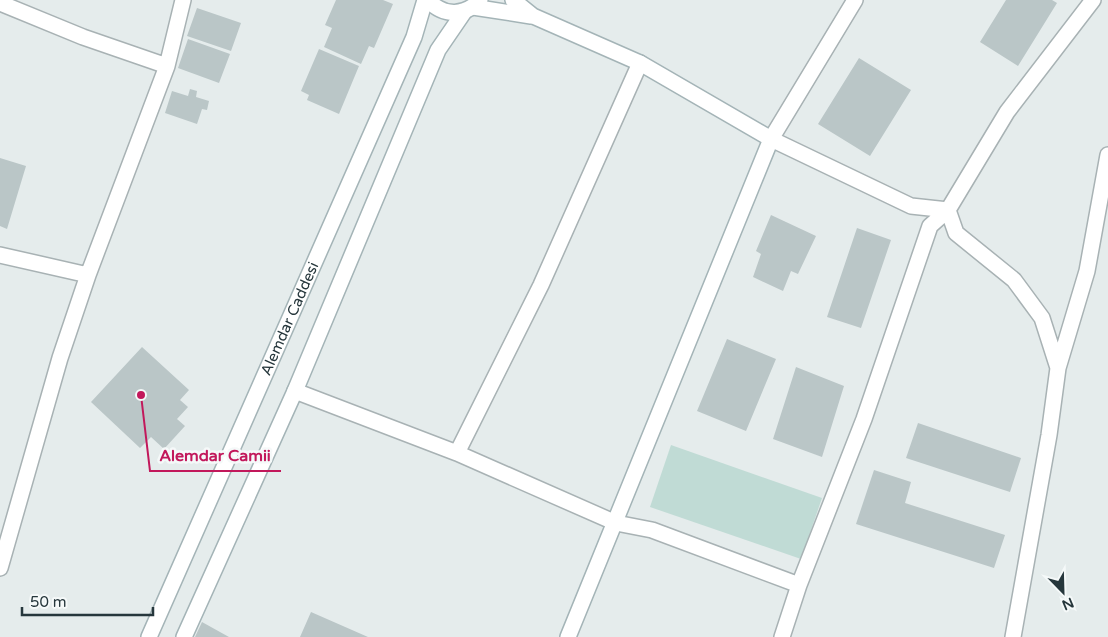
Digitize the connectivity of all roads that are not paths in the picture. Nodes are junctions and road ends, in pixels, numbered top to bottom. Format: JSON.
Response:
{"nodes":[{"id":1,"x":183,"y":0,"type":"edge"},
{"id":2,"x":427,"y":0,"type":"edge"},
{"id":3,"x":513,"y":0,"type":"edge"},
{"id":4,"x":853,"y":0,"type":"edge"},
{"id":5,"x":1093,"y":0,"type":"edge"},
{"id":6,"x":0,"y":3,"type":"edge"},
{"id":7,"x":472,"y":6,"type":"edge"},
{"id":8,"x":533,"y":16,"type":"junction"},
{"id":9,"x":640,"y":62,"type":"junction"},
{"id":10,"x":167,"y":66,"type":"junction"},
{"id":11,"x":771,"y":139,"type":"junction"},
{"id":12,"x":1108,"y":155,"type":"edge"},
{"id":13,"x":948,"y":210,"type":"junction"},
{"id":14,"x":0,"y":255,"type":"edge"},
{"id":15,"x":88,"y":275,"type":"junction"},
{"id":16,"x":1058,"y":368,"type":"junction"},
{"id":17,"x":295,"y":391,"type":"junction"},
{"id":18,"x":457,"y":453,"type":"junction"},
{"id":19,"x":616,"y":523,"type":"junction"},
{"id":20,"x":0,"y":568,"type":"edge"},
{"id":21,"x":799,"y":585,"type":"junction"},
{"id":22,"x":149,"y":637,"type":"edge"},
{"id":23,"x":184,"y":637,"type":"edge"},
{"id":24,"x":568,"y":637,"type":"edge"},
{"id":25,"x":782,"y":637,"type":"edge"},
{"id":26,"x":1013,"y":637,"type":"edge"}],
"edges":[{"from":1,"to":10,"type":"street"},
{"from":2,"to":7,"type":"street"},
{"from":2,"to":22,"type":"street","name":"Alemdar Caddesi"},
{"from":3,"to":8,"type":"street"},
{"from":4,"to":11,"type":"street"},
{"from":5,"to":13,"type":"street"},
{"from":6,"to":10,"type":"street"},
{"from":7,"to":8,"type":"street"},
{"from":7,"to":17,"type":"street","name":"Alemdar Caddesi"},
{"from":8,"to":9,"type":"street"},
{"from":9,"to":11,"type":"street"},
{"from":9,"to":18,"type":"street"},
{"from":10,"to":15,"type":"street"},
{"from":11,"to":13,"type":"street"},
{"from":11,"to":19,"type":"street"},
{"from":12,"to":16,"type":"street"},
{"from":13,"to":16,"type":"street"},
{"from":13,"to":21,"type":"street"},
{"from":14,"to":15,"type":"street"},
{"from":15,"to":20,"type":"street"},
{"from":16,"to":26,"type":"street"},
{"from":17,"to":18,"type":"street"},
{"from":17,"to":23,"type":"street","name":"Alemdar Caddesi"},
{"from":18,"to":19,"type":"street"},
{"from":19,"to":21,"type":"street"},
{"from":19,"to":24,"type":"street"},
{"from":21,"to":25,"type":"street"}]}
